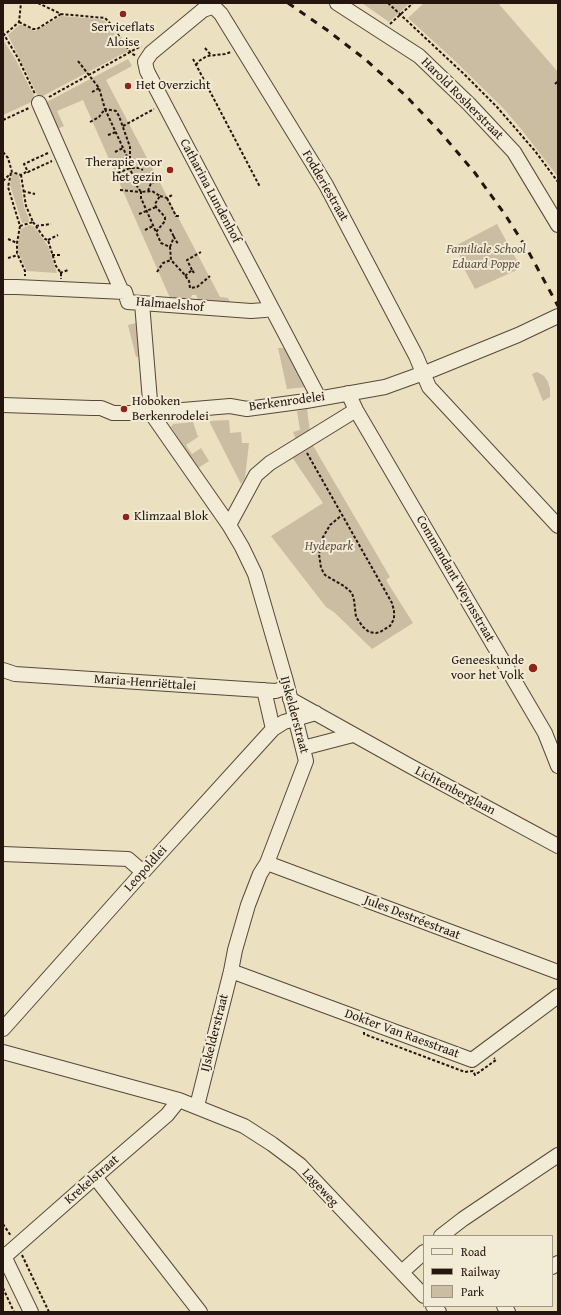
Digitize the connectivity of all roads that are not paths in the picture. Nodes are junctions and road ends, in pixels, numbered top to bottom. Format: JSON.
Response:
{"nodes":[{"id":1,"x":337,"y":3,"type":"edge"},
{"id":2,"x":214,"y":7,"type":"joint"},
{"id":3,"x":39,"y":103,"type":"road end"},
{"id":4,"x":558,"y":225,"type":"edge"},
{"id":5,"x":3,"y":287,"type":"edge"},
{"id":6,"x":122,"y":292,"type":"junction"},
{"id":7,"x":142,"y":303,"type":"junction"},
{"id":8,"x":271,"y":308,"type":"junction"},
{"id":9,"x":558,"y":316,"type":"edge"},
{"id":10,"x":422,"y":373,"type":"junction"},
{"id":11,"x":348,"y":393,"type":"junction"},
{"id":12,"x":319,"y":398,"type":"junction"},
{"id":13,"x":3,"y":405,"type":"edge"},
{"id":14,"x":356,"y":410,"type":"junction"},
{"id":15,"x":151,"y":413,"type":"junction"},
{"id":16,"x":229,"y":525,"type":"junction"},
{"id":17,"x":558,"y":526,"type":"edge"},
{"id":18,"x":3,"y":670,"type":"edge"},
{"id":19,"x":264,"y":690,"type":"junction"},
{"id":20,"x":289,"y":693,"type":"junction"},
{"id":21,"x":316,"y":713,"type":"junction"},
{"id":22,"x":296,"y":719,"type":"junction"},
{"id":23,"x":273,"y":729,"type":"junction"},
{"id":24,"x":353,"y":735,"type":"junction"},
{"id":25,"x":303,"y":748,"type":"junction"},
{"id":26,"x":558,"y":766,"type":"edge"},
{"id":27,"x":558,"y":846,"type":"edge"},
{"id":28,"x":3,"y":854,"type":"edge"},
{"id":29,"x":267,"y":863,"type":"junction"},
{"id":30,"x":143,"y":872,"type":"junction"},
{"id":31,"x":231,"y":971,"type":"junction"},
{"id":32,"x":558,"y":972,"type":"edge"},
{"id":33,"x":558,"y":996,"type":"edge"},
{"id":34,"x":3,"y":1029,"type":"edge"},
{"id":35,"x":3,"y":1052,"type":"edge"},
{"id":36,"x":179,"y":1100,"type":"junction"},
{"id":37,"x":197,"y":1106,"type":"junction"},
{"id":38,"x":558,"y":1155,"type":"edge"},
{"id":39,"x":95,"y":1177,"type":"junction"},
{"id":40,"x":442,"y":1235,"type":"edge"},
{"id":41,"x":423,"y":1253,"type":"edge"},
{"id":42,"x":4,"y":1256,"type":"edge"},
{"id":43,"x":402,"y":1272,"type":"junction"},
{"id":44,"x":423,"y":1295,"type":"edge"},
{"id":45,"x":31,"y":1312,"type":"edge"},
{"id":46,"x":200,"y":1312,"type":"edge"}],
"edges":[{"from":1,"to":4,"type":"street","name":"Harold Rosherstraat"},
{"from":2,"to":8,"type":"street","name":"Catharina Lundenhof"},
{"from":2,"to":10,"type":"street","name":"Fodderiestraat"},
{"from":3,"to":6,"type":"street"},
{"from":5,"to":6,"type":"street","name":"Halmaelshof"},
{"from":6,"to":7,"type":"street","name":"Halmaelshof"},
{"from":7,"to":8,"type":"street","name":"Halmaelshof"},
{"from":7,"to":15,"type":"street"},
{"from":8,"to":12,"type":"street","name":"Catharina Lundenhof"},
{"from":9,"to":10,"type":"street","name":"Berkenrodelei"},
{"from":10,"to":11,"type":"street","name":"Berkenrodelei"},
{"from":10,"to":17,"type":"street","name":"Fodderiestraat"},
{"from":11,"to":12,"type":"street","name":"Berkenrodelei"},
{"from":11,"to":14,"type":"street","name":"Commandant Weynsstraat"},
{"from":12,"to":15,"type":"street","name":"Berkenrodelei"},
{"from":13,"to":15,"type":"street","name":"Berkenrodelei"},
{"from":14,"to":16,"type":"street"},
{"from":14,"to":26,"type":"street","name":"Commandant Weynsstraat"},
{"from":15,"to":16,"type":"street","name":"IJskelderstraat"},
{"from":16,"to":20,"type":"street","name":"IJskelderstraat"},
{"from":18,"to":19,"type":"street","name":"Maria-Henriëttalei"},
{"from":19,"to":20,"type":"street","name":"Maria-Henriëttalei"},
{"from":19,"to":23,"type":"street"},
{"from":20,"to":21,"type":"street","name":"Lichtenberglaan"},
{"from":20,"to":22,"type":"street","name":"IJskelderstraat"},
{"from":21,"to":22,"type":"street"},
{"from":21,"to":24,"type":"street","name":"Lichtenberglaan"},
{"from":22,"to":23,"type":"street","name":"Leopoldlei"},
{"from":22,"to":25,"type":"street","name":"IJskelderstraat"},
{"from":23,"to":30,"type":"street","name":"Leopoldlei"},
{"from":24,"to":25,"type":"street"},
{"from":24,"to":27,"type":"street","name":"Lichtenberglaan"},
{"from":25,"to":29,"type":"street","name":"IJskelderstraat"},
{"from":28,"to":30,"type":"street"},
{"from":29,"to":31,"type":"street","name":"IJskelderstraat"},
{"from":29,"to":32,"type":"street","name":"Jules Destréestraat"},
{"from":30,"to":34,"type":"street","name":"Leopoldlei"},
{"from":31,"to":33,"type":"street","name":"Dokter Van Raesstraat"},
{"from":31,"to":37,"type":"street","name":"IJskelderstraat"},
{"from":35,"to":36,"type":"street","name":"Lageweg"},
{"from":36,"to":37,"type":"street","name":"Lageweg"},
{"from":36,"to":39,"type":"street","name":"Krekelstraat"},
{"from":37,"to":43,"type":"street","name":"Lageweg"},
{"from":38,"to":40,"type":"street"},
{"from":39,"to":42,"type":"street","name":"Krekelstraat"},
{"from":39,"to":46,"type":"street"},
{"from":41,"to":43,"type":"street"},
{"from":42,"to":45,"type":"street"},
{"from":43,"to":44,"type":"street","name":"Lageweg"}]}
